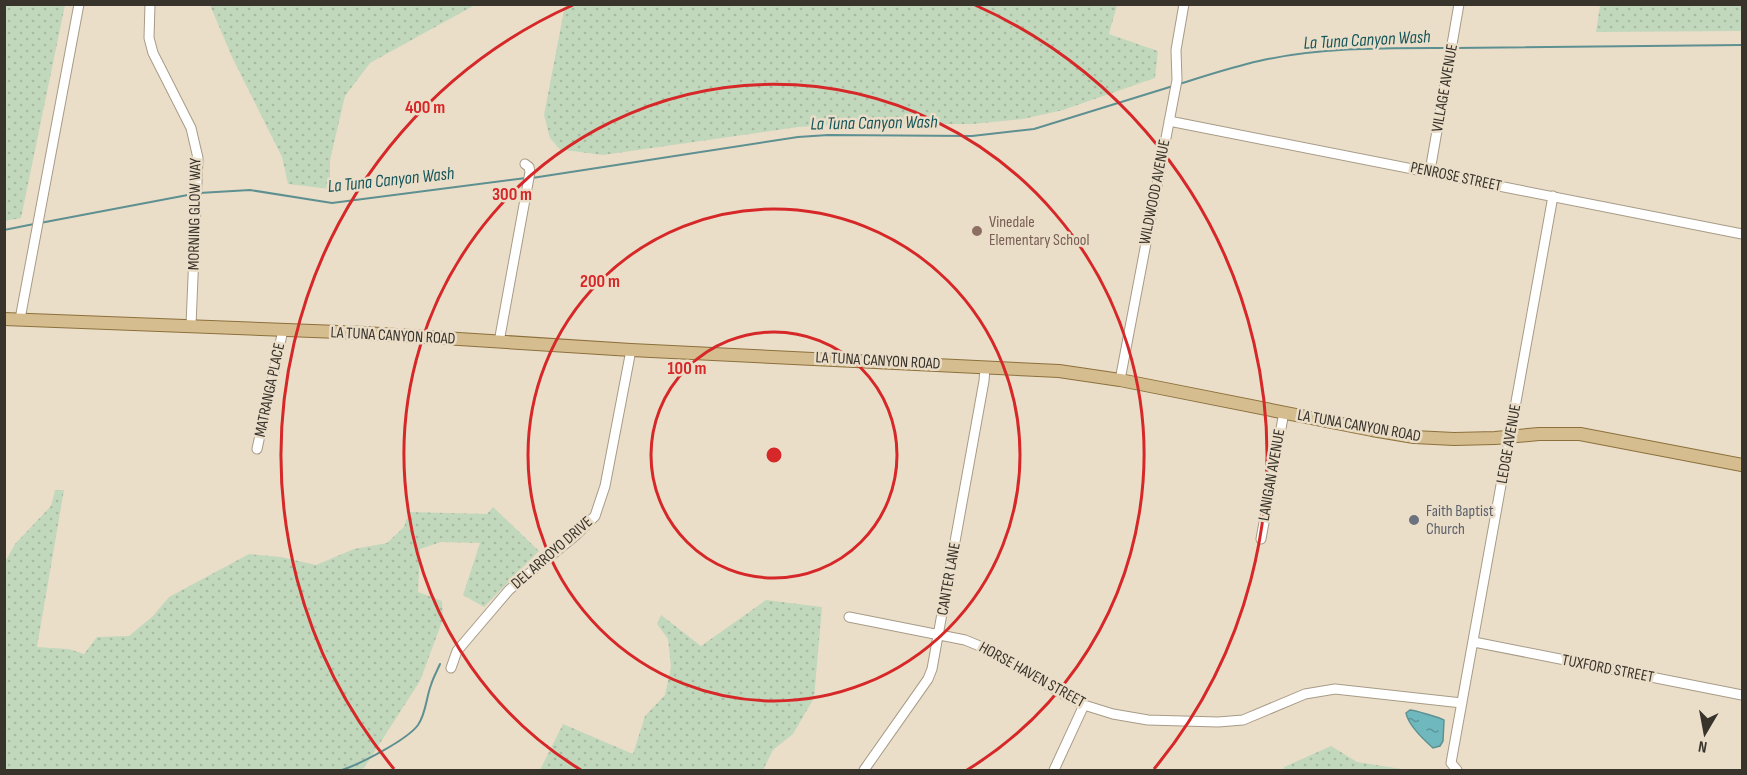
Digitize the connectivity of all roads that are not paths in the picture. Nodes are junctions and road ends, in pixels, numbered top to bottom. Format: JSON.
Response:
{"nodes":[{"id":1,"x":79,"y":4,"type":"edge"},
{"id":2,"x":150,"y":4,"type":"edge"},
{"id":3,"x":1184,"y":4,"type":"edge"},
{"id":4,"x":1459,"y":4,"type":"edge"},
{"id":5,"x":1169,"y":122,"type":"junction"},
{"id":6,"x":1430,"y":171,"type":"junction"},
{"id":7,"x":528,"y":173,"type":"dead end"},
{"id":8,"x":1553,"y":196,"type":"junction"},
{"id":9,"x":1743,"y":234,"type":"edge"},
{"id":10,"x":4,"y":319,"type":"edge"},
{"id":11,"x":20,"y":319,"type":"junction"},
{"id":12,"x":191,"y":325,"type":"junction"},
{"id":13,"x":283,"y":330,"type":"junction"},
{"id":14,"x":499,"y":342,"type":"junction"},
{"id":15,"x":630,"y":350,"type":"junction"},
{"id":16,"x":985,"y":368,"type":"junction"},
{"id":17,"x":1120,"y":380,"type":"junction"},
{"id":18,"x":1284,"y":412,"type":"junction"},
{"id":19,"x":1510,"y":437,"type":"junction"},
{"id":20,"x":257,"y":449,"type":"dead end"},
{"id":21,"x":1743,"y":465,"type":"edge"},
{"id":22,"x":1261,"y":539,"type":"dead end"},
{"id":23,"x":849,"y":617,"type":"dead end"},
{"id":24,"x":939,"y":634,"type":"junction"},
{"id":25,"x":1473,"y":642,"type":"junction"},
{"id":26,"x":451,"y":668,"type":"dead end"},
{"id":27,"x":1743,"y":695,"type":"edge"},
{"id":28,"x":1462,"y":703,"type":"junction"},
{"id":29,"x":1084,"y":705,"type":"junction"},
{"id":30,"x":1454,"y":767,"type":"edge"},
{"id":31,"x":864,"y":771,"type":"edge"},
{"id":32,"x":1054,"y":771,"type":"edge"}],
"edges":[{"from":1,"to":11,"type":"street"},
{"from":2,"to":12,"type":"street","name":"MORNING GLOW WAY"},
{"from":3,"to":5,"type":"street","name":"WILDWOOD AVENUE"},
{"from":4,"to":6,"type":"street","name":"VILLAGE AVENUE"},
{"from":5,"to":6,"type":"street","name":"PENROSE STREET"},
{"from":5,"to":17,"type":"street","name":"WILDWOOD AVENUE"},
{"from":6,"to":8,"type":"street","name":"PENROSE STREET"},
{"from":7,"to":14,"type":"street"},
{"from":8,"to":9,"type":"street","name":"PENROSE STREET"},
{"from":8,"to":19,"type":"street","name":"LEDGE AVENUE"},
{"from":10,"to":11,"type":"main road","name":"LA TUNA CANYON ROAD"},
{"from":11,"to":12,"type":"main road","name":"LA TUNA CANYON ROAD"},
{"from":12,"to":13,"type":"main road","name":"LA TUNA CANYON ROAD"},
{"from":13,"to":14,"type":"main road","name":"LA TUNA CANYON ROAD"},
{"from":13,"to":20,"type":"street","name":"MATRANGA PLACE"},
{"from":14,"to":15,"type":"main road","name":"LA TUNA CANYON ROAD"},
{"from":15,"to":16,"type":"main road","name":"LA TUNA CANYON ROAD"},
{"from":15,"to":26,"type":"street","name":"DEL ARROYO DRIVE"},
{"from":16,"to":17,"type":"main road","name":"LA TUNA CANYON ROAD"},
{"from":16,"to":24,"type":"street","name":"CANTER LANE"},
{"from":17,"to":18,"type":"main road","name":"LA TUNA CANYON ROAD"},
{"from":18,"to":19,"type":"main road","name":"LA TUNA CANYON ROAD"},
{"from":18,"to":22,"type":"street","name":"LANIGAN AVENUE"},
{"from":19,"to":21,"type":"main road","name":"LA TUNA CANYON ROAD"},
{"from":19,"to":25,"type":"street","name":"LEDGE AVENUE"},
{"from":23,"to":24,"type":"street","name":"HORSE HAVEN STREET"},
{"from":24,"to":29,"type":"street","name":"HORSE HAVEN STREET"},
{"from":24,"to":31,"type":"street","name":"CANTER LANE"},
{"from":25,"to":27,"type":"street","name":"TUXFORD STREET"},
{"from":25,"to":28,"type":"street","name":"LEDGE AVENUE"},
{"from":28,"to":29,"type":"street","name":"HORSE HAVEN STREET"},
{"from":28,"to":30,"type":"street","name":"LEDGE AVENUE"},
{"from":29,"to":32,"type":"street"}]}
